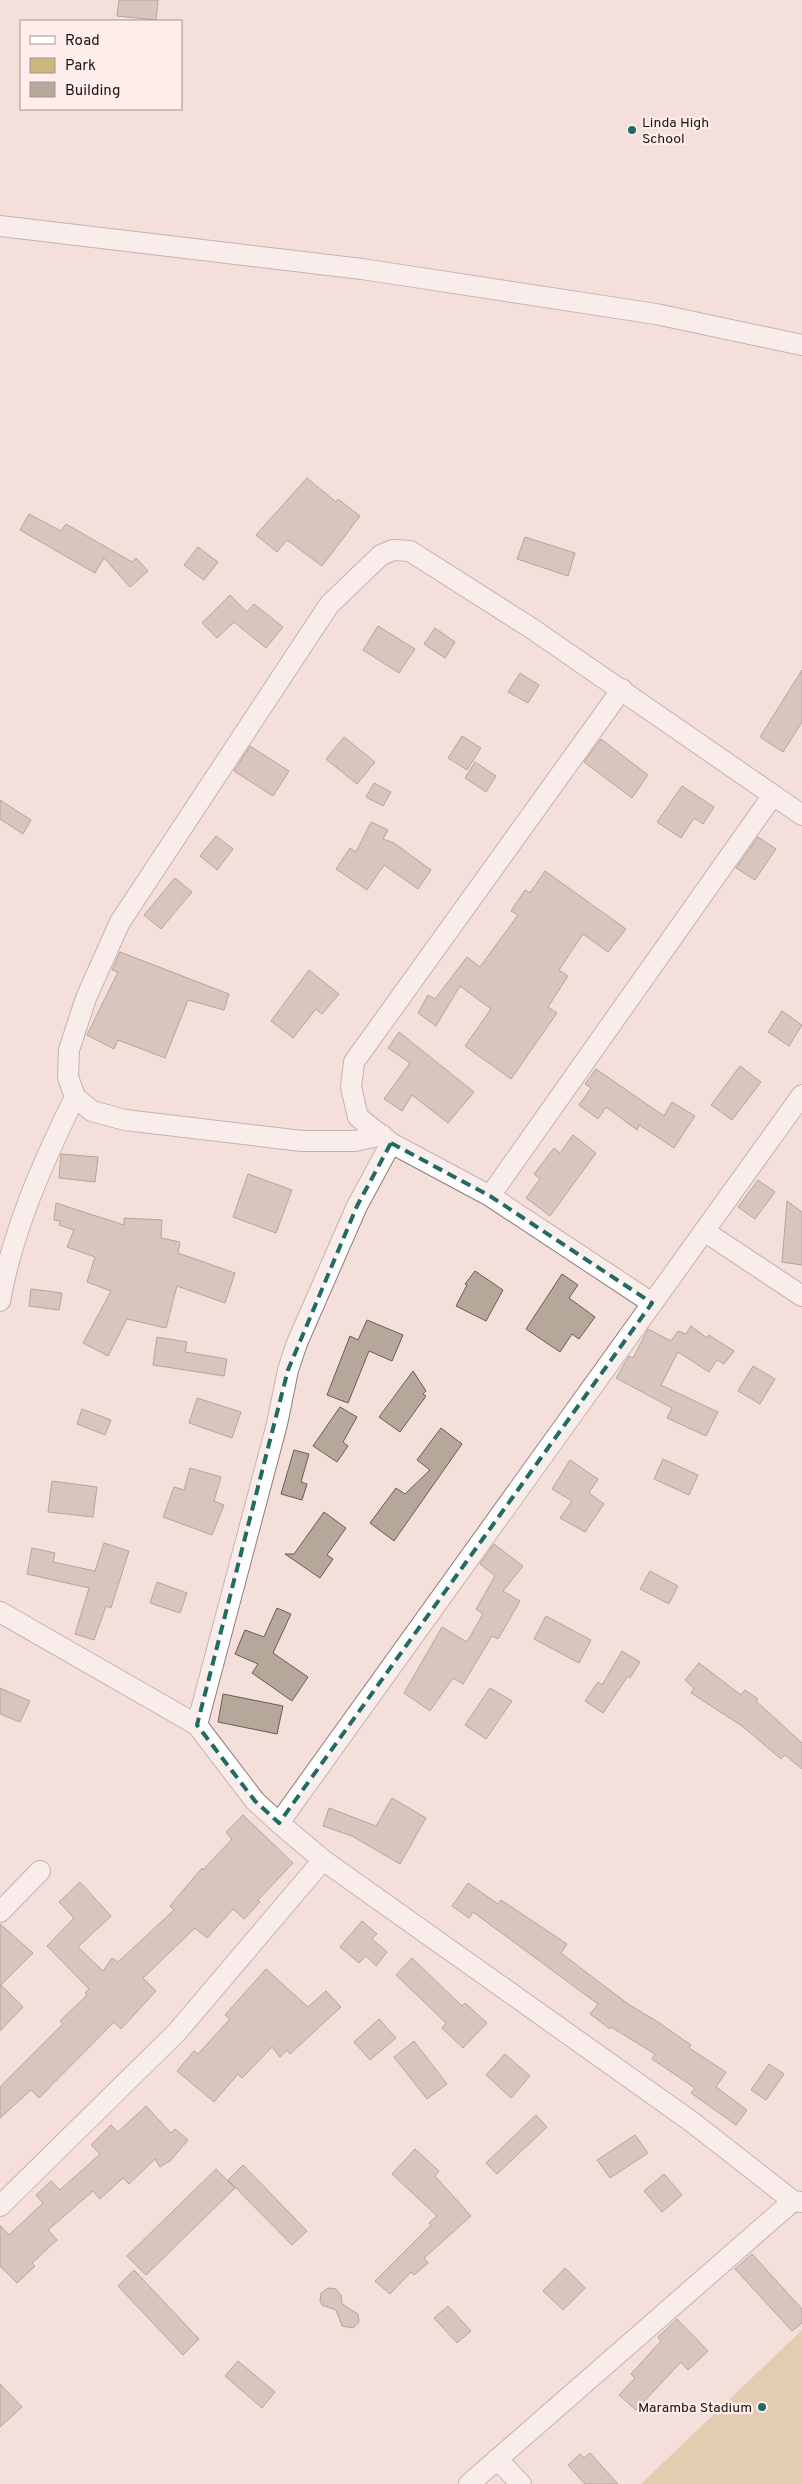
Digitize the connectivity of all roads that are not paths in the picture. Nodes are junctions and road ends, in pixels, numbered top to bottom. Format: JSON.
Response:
{"nodes":[{"id":1,"x":0,"y":226,"type":"edge"},
{"id":2,"x":802,"y":345,"type":"edge"},
{"id":3,"x":622,"y":689,"type":"junction"},
{"id":4,"x":773,"y":795,"type":"junction"},
{"id":5,"x":802,"y":815,"type":"edge"},
{"id":6,"x":802,"y":1094,"type":"edge"},
{"id":7,"x":76,"y":1097,"type":"junction"},
{"id":8,"x":386,"y":1139,"type":"junction"},
{"id":9,"x":490,"y":1196,"type":"junction"},
{"id":10,"x":704,"y":1231,"type":"junction"},
{"id":11,"x":802,"y":1296,"type":"edge"},
{"id":12,"x":0,"y":1301,"type":"edge"},
{"id":13,"x":652,"y":1303,"type":"junction"},
{"id":14,"x":0,"y":1612,"type":"edge"},
{"id":15,"x":197,"y":1725,"type":"junction"},
{"id":16,"x":279,"y":1823,"type":"junction"},
{"id":17,"x":323,"y":1860,"type":"junction"},
{"id":18,"x":40,"y":1871,"type":"dead end"},
{"id":19,"x":0,"y":1912,"type":"edge"},
{"id":20,"x":797,"y":2202,"type":"edge"},
{"id":21,"x":0,"y":2206,"type":"edge"},
{"id":22,"x":497,"y":2459,"type":"junction"},
{"id":23,"x":469,"y":2484,"type":"edge"},
{"id":24,"x":521,"y":2484,"type":"edge"}],
"edges":[{"from":1,"to":2,"type":"street"},
{"from":3,"to":4,"type":"street"},
{"from":3,"to":7,"type":"street"},
{"from":3,"to":8,"type":"street"},
{"from":4,"to":5,"type":"street"},
{"from":4,"to":9,"type":"street"},
{"from":6,"to":10,"type":"street"},
{"from":7,"to":8,"type":"street"},
{"from":7,"to":12,"type":"street"},
{"from":8,"to":9,"type":"street"},
{"from":8,"to":15,"type":"street"},
{"from":9,"to":13,"type":"street"},
{"from":10,"to":11,"type":"street"},
{"from":10,"to":13,"type":"street"},
{"from":13,"to":16,"type":"street"},
{"from":14,"to":15,"type":"street"},
{"from":15,"to":16,"type":"street"},
{"from":16,"to":17,"type":"street"},
{"from":17,"to":20,"type":"street"},
{"from":17,"to":21,"type":"street"},
{"from":18,"to":19,"type":"street"},
{"from":20,"to":22,"type":"street"},
{"from":22,"to":23,"type":"street"},
{"from":22,"to":24,"type":"street"}]}
